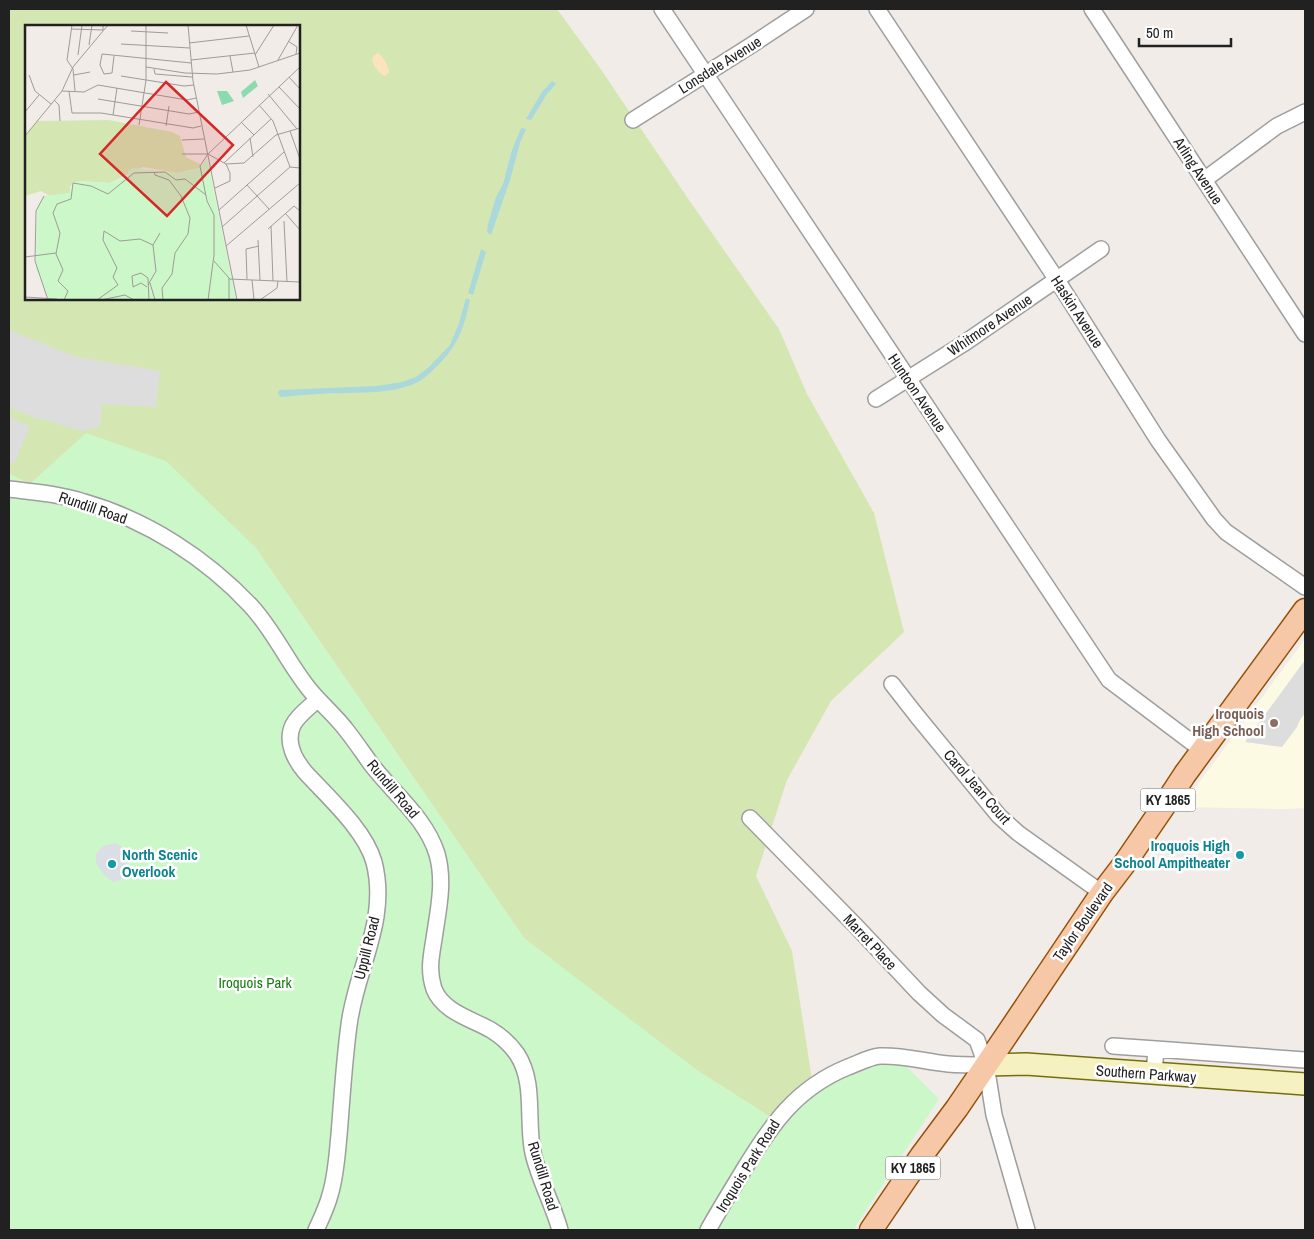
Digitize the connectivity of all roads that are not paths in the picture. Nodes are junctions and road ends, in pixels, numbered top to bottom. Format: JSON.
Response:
{"nodes":[{"id":1,"x":662,"y":9,"type":"edge"},
{"id":2,"x":806,"y":9,"type":"edge"},
{"id":3,"x":877,"y":9,"type":"edge"},
{"id":4,"x":1092,"y":9,"type":"edge"},
{"id":5,"x":705,"y":74,"type":"junction"},
{"id":6,"x":1305,"y":112,"type":"edge"},
{"id":7,"x":633,"y":120,"type":"dead end"},
{"id":8,"x":1204,"y":180,"type":"junction"},
{"id":9,"x":1101,"y":249,"type":"dead end"},
{"id":10,"x":1057,"y":280,"type":"junction"},
{"id":11,"x":1305,"y":334,"type":"edge"},
{"id":12,"x":907,"y":378,"type":"junction"},
{"id":13,"x":876,"y":399,"type":"dead end"},
{"id":14,"x":9,"y":489,"type":"edge"},
{"id":15,"x":1305,"y":587,"type":"edge"},
{"id":16,"x":1305,"y":610,"type":"edge"},
{"id":17,"x":892,"y":684,"type":"dead end"},
{"id":18,"x":318,"y":699,"type":"junction"},
{"id":19,"x":1202,"y":750,"type":"junction"},
{"id":20,"x":750,"y":818,"type":"dead end"},
{"id":21,"x":1102,"y":893,"type":"junction"},
{"id":22,"x":1113,"y":1046,"type":"dead end"},
{"id":23,"x":1156,"y":1049,"type":"junction"},
{"id":24,"x":1305,"y":1060,"type":"edge"},
{"id":25,"x":986,"y":1065,"type":"junction"},
{"id":26,"x":1154,"y":1074,"type":"junction"},
{"id":27,"x":1305,"y":1084,"type":"edge"},
{"id":28,"x":316,"y":1230,"type":"edge"},
{"id":29,"x":560,"y":1230,"type":"edge"},
{"id":30,"x":708,"y":1230,"type":"edge"},
{"id":31,"x":871,"y":1230,"type":"edge"},
{"id":32,"x":1027,"y":1230,"type":"edge"}],
"edges":[{"from":1,"to":5,"type":"street","name":"Huntoon Avenue"},
{"from":2,"to":5,"type":"street","name":"Lonsdale Avenue"},
{"from":3,"to":10,"type":"street","name":"Haskin Avenue"},
{"from":4,"to":8,"type":"street","name":"Arling Avenue"},
{"from":5,"to":7,"type":"street","name":"Lonsdale Avenue"},
{"from":5,"to":12,"type":"street","name":"Huntoon Avenue"},
{"from":6,"to":8,"type":"street"},
{"from":8,"to":11,"type":"street","name":"Arling Avenue"},
{"from":9,"to":10,"type":"street","name":"Whitmore Avenue"},
{"from":10,"to":12,"type":"street","name":"Whitmore Avenue"},
{"from":10,"to":15,"type":"street","name":"Haskin Avenue"},
{"from":12,"to":13,"type":"street","name":"Whitmore Avenue"},
{"from":12,"to":19,"type":"street","name":"Huntoon Avenue"},
{"from":14,"to":18,"type":"street","name":"Rundill Road"},
{"from":16,"to":19,"type":"main road","name":"Taylor Boulevard","number":"KY 1865"},
{"from":17,"to":21,"type":"street","name":"Carol Jean Court"},
{"from":18,"to":28,"type":"street","name":"Uppill Road"},
{"from":18,"to":29,"type":"street","name":"Rundill Road"},
{"from":19,"to":21,"type":"main road","name":"Taylor Boulevard","number":"KY 1865"},
{"from":20,"to":25,"type":"street","name":"Marret Place"},
{"from":21,"to":25,"type":"main road","name":"Taylor Boulevard","number":"KY 1865"},
{"from":22,"to":23,"type":"street"},
{"from":23,"to":24,"type":"street"},
{"from":23,"to":26,"type":"street"},
{"from":25,"to":26,"type":"main road","name":"Southern Parkway"},
{"from":25,"to":30,"type":"street","name":"Iroquois Park Road"},
{"from":25,"to":31,"type":"main road","number":"KY 1865"},
{"from":25,"to":32,"type":"street","name":"Marret Place"},
{"from":26,"to":27,"type":"main road","name":"Southern Parkway"}]}
